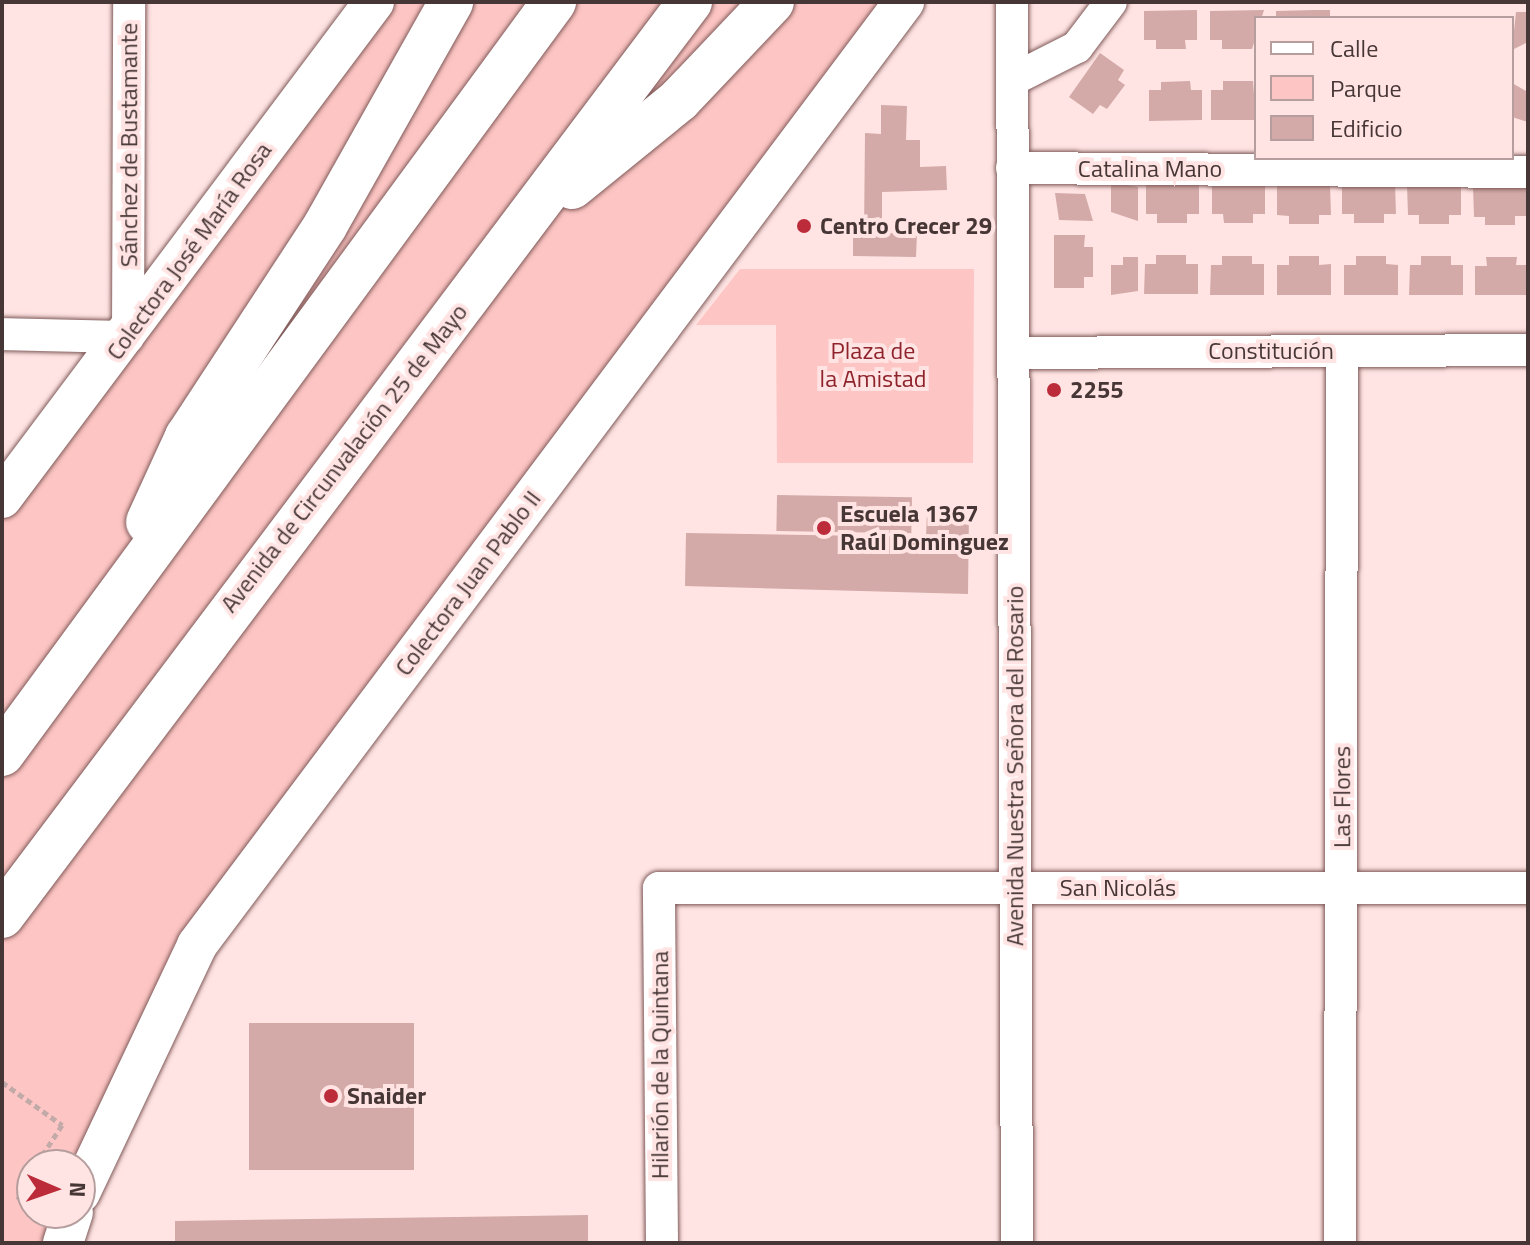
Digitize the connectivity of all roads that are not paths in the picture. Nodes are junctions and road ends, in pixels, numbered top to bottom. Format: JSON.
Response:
{"nodes":[{"id":1,"x":129,"y":2,"type":"edge"},
{"id":2,"x":374,"y":2,"type":"edge"},
{"id":3,"x":451,"y":2,"type":"edge"},
{"id":4,"x":554,"y":2,"type":"edge"},
{"id":5,"x":690,"y":2,"type":"edge"},
{"id":6,"x":772,"y":2,"type":"edge"},
{"id":7,"x":904,"y":2,"type":"edge"},
{"id":8,"x":1012,"y":2,"type":"edge"},
{"id":9,"x":1111,"y":2,"type":"edge"},
{"id":10,"x":1012,"y":80,"type":"junction"},
{"id":11,"x":1012,"y":168,"type":"junction"},
{"id":12,"x":1528,"y":172,"type":"edge"},
{"id":13,"x":517,"y":232,"type":"junction"},
{"id":14,"x":2,"y":334,"type":"edge"},
{"id":15,"x":128,"y":337,"type":"junction"},
{"id":16,"x":1528,"y":350,"type":"edge"},
{"id":17,"x":1342,"y":351,"type":"junction"},
{"id":18,"x":1013,"y":353,"type":"junction"},
{"id":19,"x":2,"y":498,"type":"edge"},
{"id":20,"x":106,"y":612,"type":"junction"},
{"id":21,"x":2,"y":754,"type":"edge"},
{"id":22,"x":659,"y":888,"type":"joint"},
{"id":23,"x":1016,"y":888,"type":"junction"},
{"id":24,"x":1342,"y":888,"type":"junction"},
{"id":25,"x":1528,"y":888,"type":"edge"},
{"id":26,"x":2,"y":916,"type":"edge"},
{"id":27,"x":96,"y":1159,"type":"edge"},
{"id":28,"x":662,"y":1243,"type":"edge"},
{"id":29,"x":1017,"y":1243,"type":"edge"},
{"id":30,"x":1340,"y":1243,"type":"edge"}],
"edges":[{"from":1,"to":15,"type":"street","name":"Sánchez de Bustamante"},
{"from":2,"to":15,"type":"main road","name":"Colectora José María Rosa"},
{"from":3,"to":20,"type":"highway"},
{"from":4,"to":20,"type":"highway"},
{"from":5,"to":13,"type":"highway","name":"Avenida de Circunvalación 25 de Mayo"},
{"from":6,"to":13,"type":"highway"},
{"from":7,"to":27,"type":"main road","name":"Colectora Juan Pablo II"},
{"from":8,"to":10,"type":"street","name":"Avenida Nuestra Señora del Rosario"},
{"from":9,"to":10,"type":"street"},
{"from":10,"to":11,"type":"street","name":"Avenida Nuestra Señora del Rosario"},
{"from":11,"to":12,"type":"street","name":"Catalina Mano"},
{"from":11,"to":18,"type":"street","name":"Avenida Nuestra Señora del Rosario"},
{"from":13,"to":26,"type":"highway","name":"Avenida de Circunvalación 25 de Mayo"},
{"from":14,"to":15,"type":"street"},
{"from":15,"to":19,"type":"main road","name":"Colectora José María Rosa"},
{"from":16,"to":17,"type":"street","name":"Constitución"},
{"from":17,"to":18,"type":"street","name":"Constitución"},
{"from":17,"to":24,"type":"street","name":"Las Flores"},
{"from":18,"to":23,"type":"street","name":"Avenida Nuestra Señora del Rosario"},
{"from":20,"to":21,"type":"highway"},
{"from":22,"to":23,"type":"street","name":"San Nicolás"},
{"from":22,"to":28,"type":"street","name":"Hilarión de la Quintana"},
{"from":23,"to":24,"type":"street","name":"San Nicolás"},
{"from":23,"to":29,"type":"street","name":"Avenida Nuestra Señora del Rosario"},
{"from":24,"to":25,"type":"street","name":"San Nicolás"},
{"from":24,"to":30,"type":"street","name":"Las Flores"}]}
